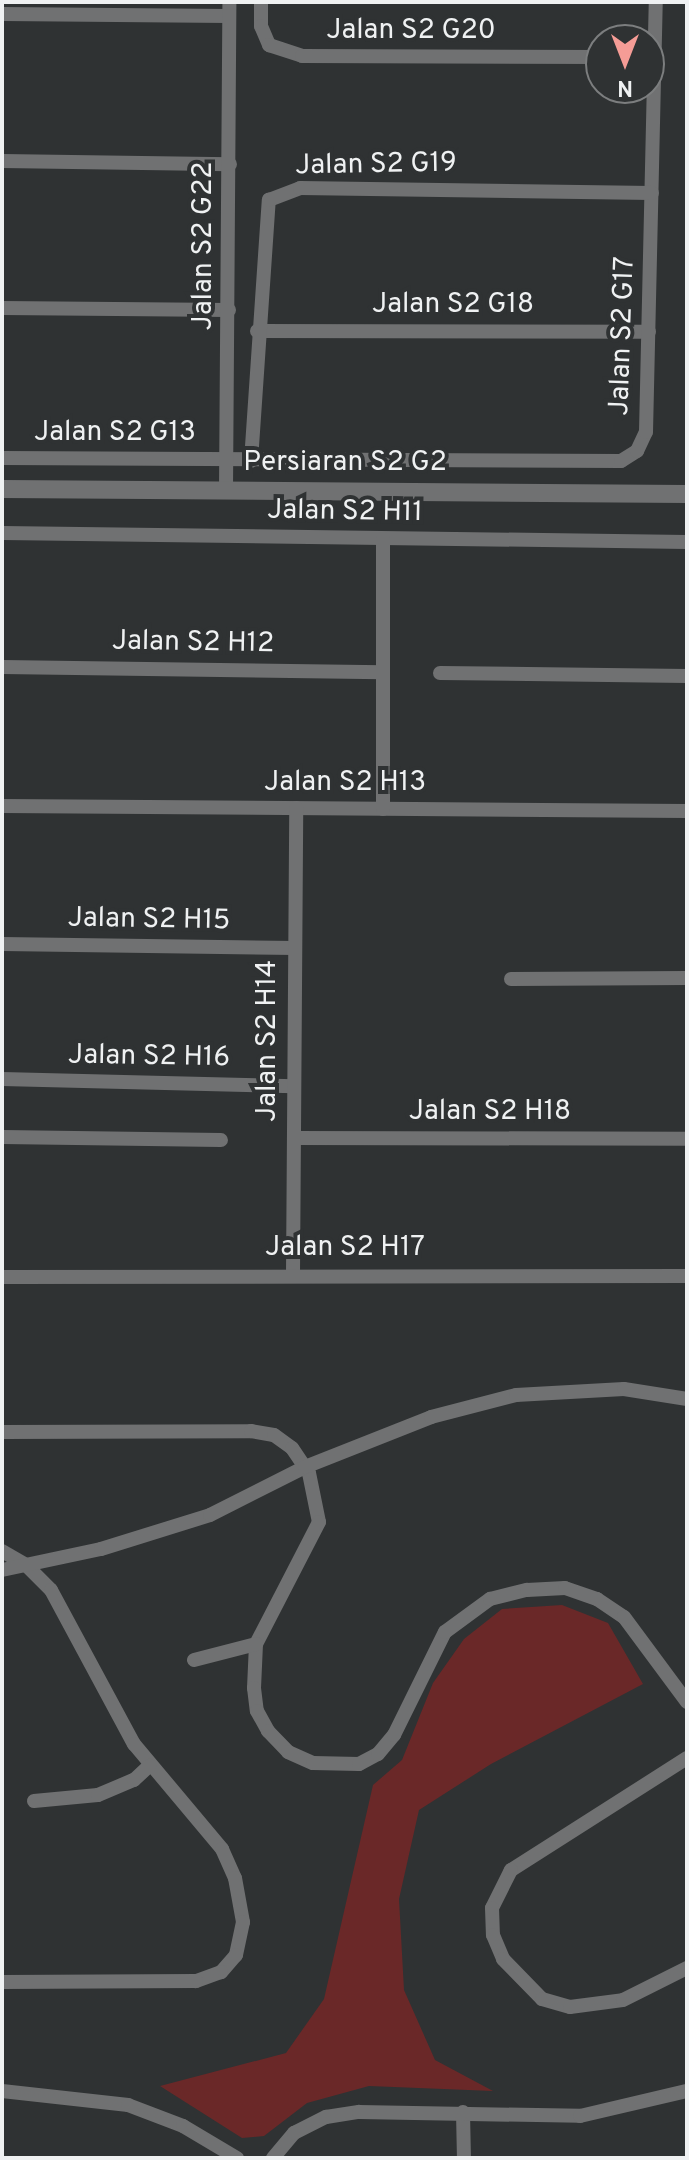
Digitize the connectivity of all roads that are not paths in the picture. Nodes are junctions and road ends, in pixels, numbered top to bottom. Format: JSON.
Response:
{"nodes":[{"id":1,"x":261,"y":2,"type":"edge"},
{"id":2,"x":656,"y":2,"type":"edge"},
{"id":3,"x":81,"y":8,"type":"edge"},
{"id":4,"x":229,"y":9,"type":"edge"},
{"id":5,"x":2,"y":14,"type":"edge"},
{"id":6,"x":654,"y":24,"type":"edge"},
{"id":7,"x":585,"y":57,"type":"edge"},
{"id":8,"x":652,"y":104,"type":"edge"},
{"id":9,"x":2,"y":161,"type":"edge"},
{"id":10,"x":230,"y":164,"type":"junction"},
{"id":11,"x":652,"y":193,"type":"junction"},
{"id":12,"x":2,"y":308,"type":"edge"},
{"id":13,"x":229,"y":310,"type":"junction"},
{"id":14,"x":257,"y":331,"type":"junction"},
{"id":15,"x":649,"y":332,"type":"junction"},
{"id":16,"x":2,"y":458,"type":"edge"},
{"id":17,"x":228,"y":460,"type":"junction"},
{"id":18,"x":251,"y":461,"type":"junction"},
{"id":19,"x":2,"y":489,"type":"edge"},
{"id":20,"x":226,"y":490,"type":"junction"},
{"id":21,"x":687,"y":494,"type":"edge"},
{"id":22,"x":2,"y":533,"type":"edge"},
{"id":23,"x":383,"y":539,"type":"junction"},
{"id":24,"x":687,"y":542,"type":"edge"},
{"id":25,"x":2,"y":667,"type":"edge"},
{"id":26,"x":383,"y":672,"type":"junction"},
{"id":27,"x":440,"y":673,"type":"dead end"},
{"id":28,"x":687,"y":676,"type":"edge"},
{"id":29,"x":2,"y":806,"type":"edge"},
{"id":30,"x":296,"y":808,"type":"junction"},
{"id":31,"x":383,"y":809,"type":"junction"},
{"id":32,"x":687,"y":811,"type":"edge"},
{"id":33,"x":2,"y":944,"type":"edge"},
{"id":34,"x":295,"y":948,"type":"junction"},
{"id":35,"x":687,"y":978,"type":"edge"},
{"id":36,"x":511,"y":979,"type":"dead end"},
{"id":37,"x":2,"y":1079,"type":"edge"},
{"id":38,"x":294,"y":1086,"type":"junction"},
{"id":39,"x":2,"y":1137,"type":"edge"},
{"id":40,"x":294,"y":1138,"type":"junction"},
{"id":41,"x":687,"y":1139,"type":"edge"},
{"id":42,"x":221,"y":1140,"type":"dead end"},
{"id":43,"x":293,"y":1274,"type":"junction"},
{"id":44,"x":687,"y":1276,"type":"edge"},
{"id":45,"x":2,"y":1277,"type":"edge"},
{"id":46,"x":687,"y":1399,"type":"edge"},
{"id":47,"x":2,"y":1432,"type":"edge"},
{"id":48,"x":305,"y":1467,"type":"junction"},
{"id":49,"x":2,"y":1551,"type":"edge"},
{"id":50,"x":26,"y":1565,"type":"junction"},
{"id":51,"x":2,"y":1570,"type":"edge"},
{"id":52,"x":256,"y":1644,"type":"junction"},
{"id":53,"x":194,"y":1660,"type":"dead end"},
{"id":54,"x":687,"y":1702,"type":"edge"},
{"id":55,"x":687,"y":1758,"type":"edge"},
{"id":56,"x":149,"y":1766,"type":"junction"},
{"id":57,"x":34,"y":1801,"type":"dead end"},
{"id":58,"x":687,"y":1968,"type":"edge"},
{"id":59,"x":2,"y":1982,"type":"edge"},
{"id":60,"x":2,"y":2091,"type":"edge"},
{"id":61,"x":687,"y":2091,"type":"edge"},
{"id":62,"x":463,"y":2112,"type":"junction"},
{"id":63,"x":237,"y":2158,"type":"edge"},
{"id":64,"x":273,"y":2158,"type":"edge"},
{"id":65,"x":464,"y":2158,"type":"edge"}],
"edges":[{"from":1,"to":7,"type":"street","name":"Jalan S2 G20"},
{"from":2,"to":6,"type":"street","name":"Jalan S2 G17"},
{"from":3,"to":4,"type":"street"},
{"from":3,"to":5,"type":"street"},
{"from":4,"to":10,"type":"street","name":"Jalan S2 G22"},
{"from":8,"to":11,"type":"street","name":"Jalan S2 G17"},
{"from":9,"to":10,"type":"street"},
{"from":10,"to":13,"type":"street","name":"Jalan S2 G22"},
{"from":11,"to":14,"type":"street","name":"Jalan S2 G19"},
{"from":11,"to":15,"type":"street","name":"Jalan S2 G17"},
{"from":12,"to":13,"type":"street"},
{"from":13,"to":17,"type":"street","name":"Jalan S2 G22"},
{"from":14,"to":15,"type":"street","name":"Jalan S2 G18"},
{"from":14,"to":18,"type":"street","name":"Jalan S2 G19"},
{"from":15,"to":18,"type":"street","name":"Jalan S2 G17"},
{"from":16,"to":17,"type":"street","name":"Jalan S2 G13"},
{"from":17,"to":18,"type":"street","name":"Jalan S2 G17"},
{"from":17,"to":20,"type":"street","name":"Jalan S2 G22"},
{"from":19,"to":20,"type":"street","name":"Persiaran S2 G2"},
{"from":20,"to":21,"type":"street","name":"Persiaran S2 G2"},
{"from":22,"to":23,"type":"street","name":"Jalan S2 H11"},
{"from":23,"to":24,"type":"street","name":"Jalan S2 H11"},
{"from":23,"to":26,"type":"street"},
{"from":25,"to":26,"type":"street","name":"Jalan S2 H12"},
{"from":26,"to":31,"type":"street"},
{"from":27,"to":28,"type":"street"},
{"from":29,"to":30,"type":"street","name":"Jalan S2 H13"},
{"from":30,"to":31,"type":"street","name":"Jalan S2 H13"},
{"from":30,"to":34,"type":"street","name":"Jalan S2 H14"},
{"from":31,"to":32,"type":"street","name":"Jalan S2 H13"},
{"from":33,"to":34,"type":"street","name":"Jalan S2 H15"},
{"from":34,"to":38,"type":"street","name":"Jalan S2 H14"},
{"from":35,"to":36,"type":"street"},
{"from":37,"to":38,"type":"street","name":"Jalan S2 H16"},
{"from":38,"to":40,"type":"street","name":"Jalan S2 H14"},
{"from":39,"to":42,"type":"street"},
{"from":40,"to":41,"type":"street","name":"Jalan S2 H18"},
{"from":40,"to":43,"type":"street","name":"Jalan S2 H14"},
{"from":43,"to":44,"type":"street","name":"Jalan S2 H17"},
{"from":43,"to":45,"type":"street","name":"Jalan S2 H17"},
{"from":46,"to":48,"type":"street"},
{"from":47,"to":48,"type":"street"},
{"from":48,"to":50,"type":"street"},
{"from":48,"to":52,"type":"street"},
{"from":49,"to":50,"type":"street"},
{"from":50,"to":51,"type":"street"},
{"from":50,"to":56,"type":"street"},
{"from":52,"to":53,"type":"street"},
{"from":52,"to":54,"type":"street"},
{"from":55,"to":58,"type":"street"},
{"from":56,"to":57,"type":"street"},
{"from":56,"to":59,"type":"street"},
{"from":60,"to":63,"type":"street"},
{"from":61,"to":62,"type":"street"},
{"from":62,"to":64,"type":"street"},
{"from":62,"to":65,"type":"street"}]}
